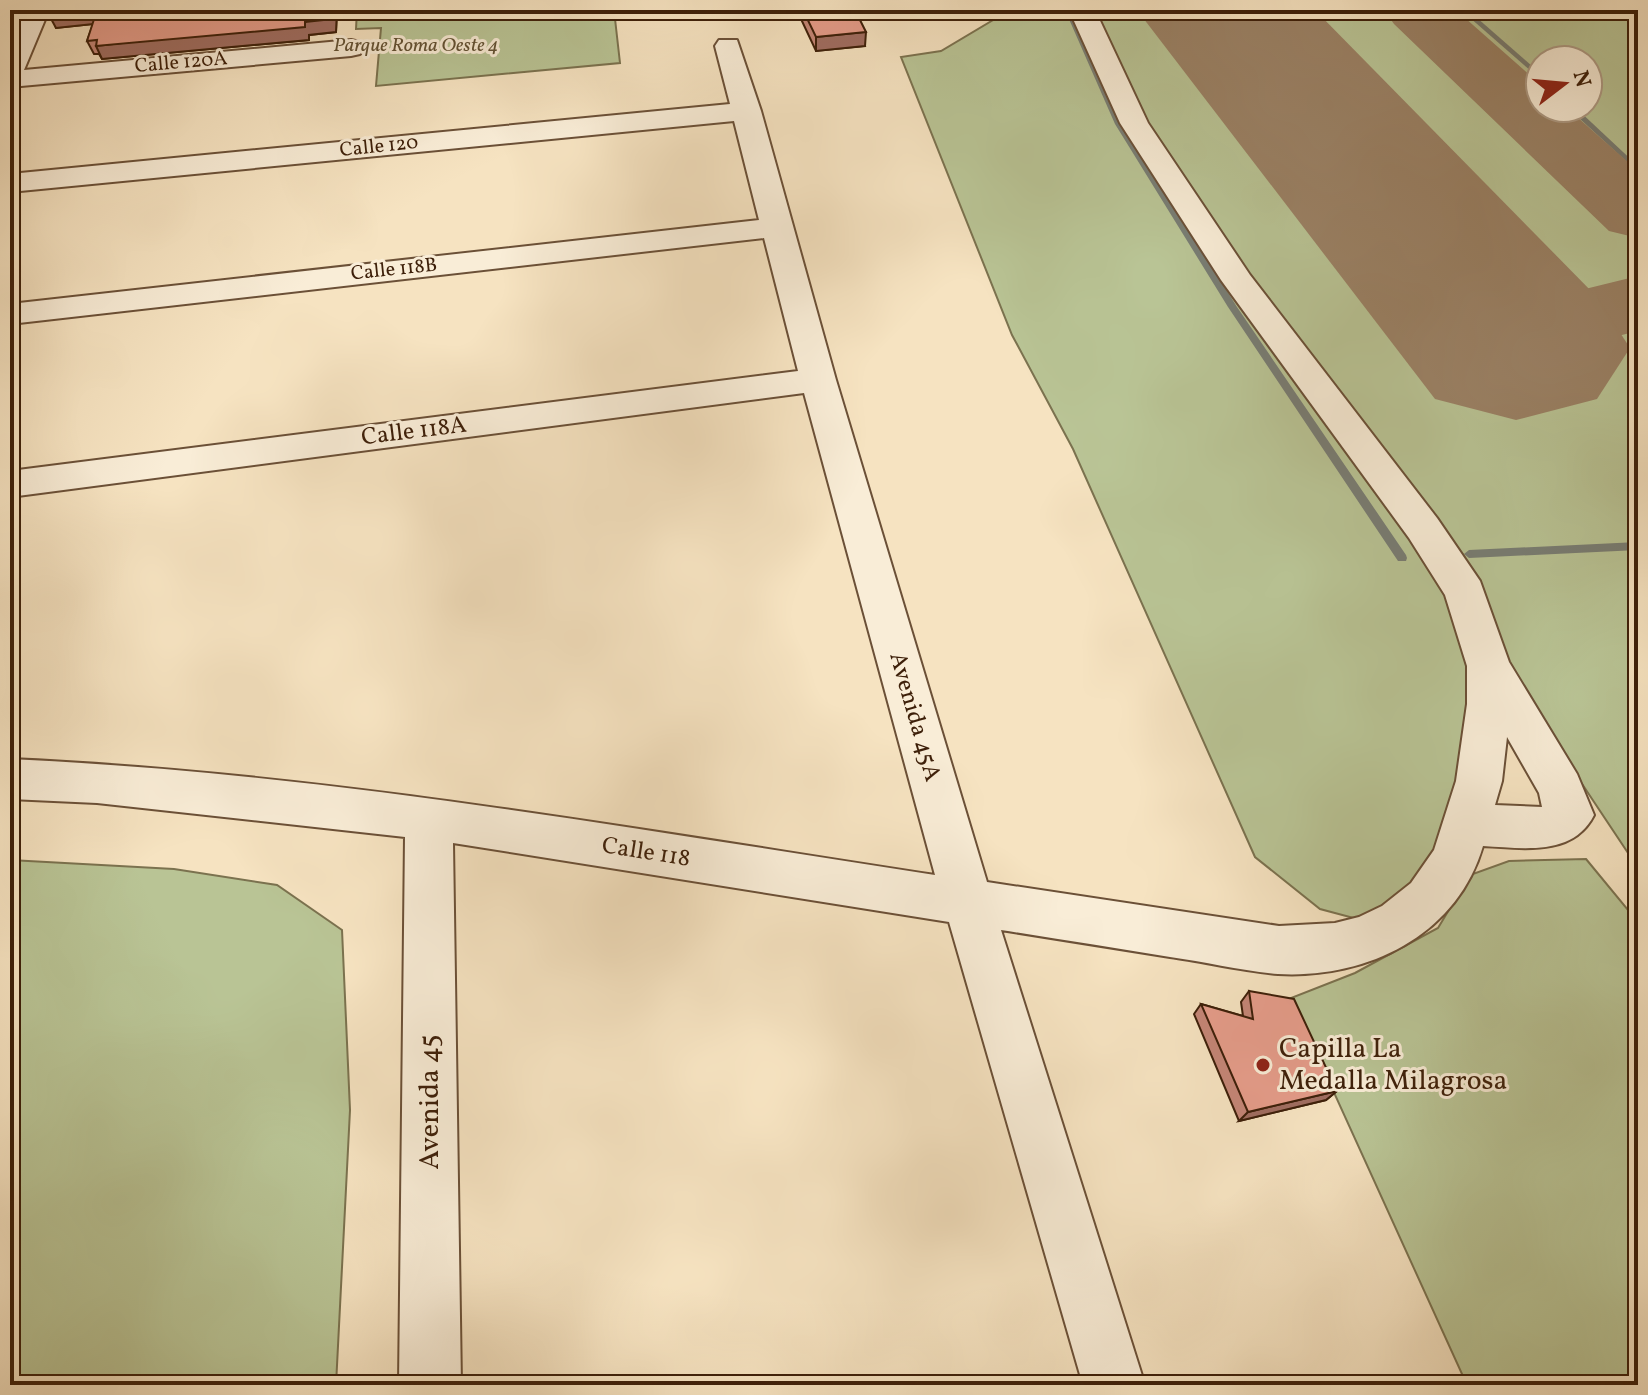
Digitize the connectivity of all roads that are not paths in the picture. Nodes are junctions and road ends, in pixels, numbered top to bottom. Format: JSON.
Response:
{"nodes":[{"id":1,"x":36,"y":10,"type":"edge"},
{"id":2,"x":1082,"y":10,"type":"edge"},
{"id":3,"x":728,"y":46,"type":"dead end"},
{"id":4,"x":351,"y":48,"type":"dead end"},
{"id":5,"x":10,"y":70,"type":"edge"},
{"id":6,"x":10,"y":79,"type":"edge"},
{"id":7,"x":747,"y":111,"type":"junction"},
{"id":8,"x":10,"y":183,"type":"edge"},
{"id":9,"x":778,"y":227,"type":"junction"},
{"id":10,"x":10,"y":314,"type":"edge"},
{"id":11,"x":818,"y":380,"type":"junction"},
{"id":12,"x":10,"y":484,"type":"edge"},
{"id":13,"x":1489,"y":666,"type":"junction"},
{"id":14,"x":10,"y":779,"type":"edge"},
{"id":15,"x":429,"y":819,"type":"junction"},
{"id":16,"x":1467,"y":824,"type":"junction"},
{"id":17,"x":968,"y":903,"type":"junction"},
{"id":18,"x":430,"y":1385,"type":"edge"},
{"id":19,"x":1114,"y":1385,"type":"edge"}],
"edges":[{"from":1,"to":5,"type":"street"},
{"from":2,"to":13,"type":"street"},
{"from":3,"to":7,"type":"street","name":"Avenida 45A"},
{"from":4,"to":6,"type":"street","name":"Calle 120A"},
{"from":7,"to":8,"type":"street","name":"Calle 120"},
{"from":7,"to":9,"type":"street","name":"Avenida 45A"},
{"from":9,"to":10,"type":"street","name":"Calle 118B"},
{"from":9,"to":11,"type":"street","name":"Avenida 45A"},
{"from":11,"to":12,"type":"street","name":"Calle 118A"},
{"from":11,"to":17,"type":"street","name":"Avenida 45A"},
{"from":13,"to":16,"type":"street","name":"Calle 118"},
{"from":13,"to":16,"type":"street"},
{"from":14,"to":15,"type":"street","name":"Calle 118"},
{"from":15,"to":17,"type":"street","name":"Calle 118"},
{"from":15,"to":18,"type":"street","name":"Avenida 45"},
{"from":16,"to":17,"type":"street","name":"Calle 118"},
{"from":17,"to":19,"type":"street","name":"Avenida 45A"}]}
